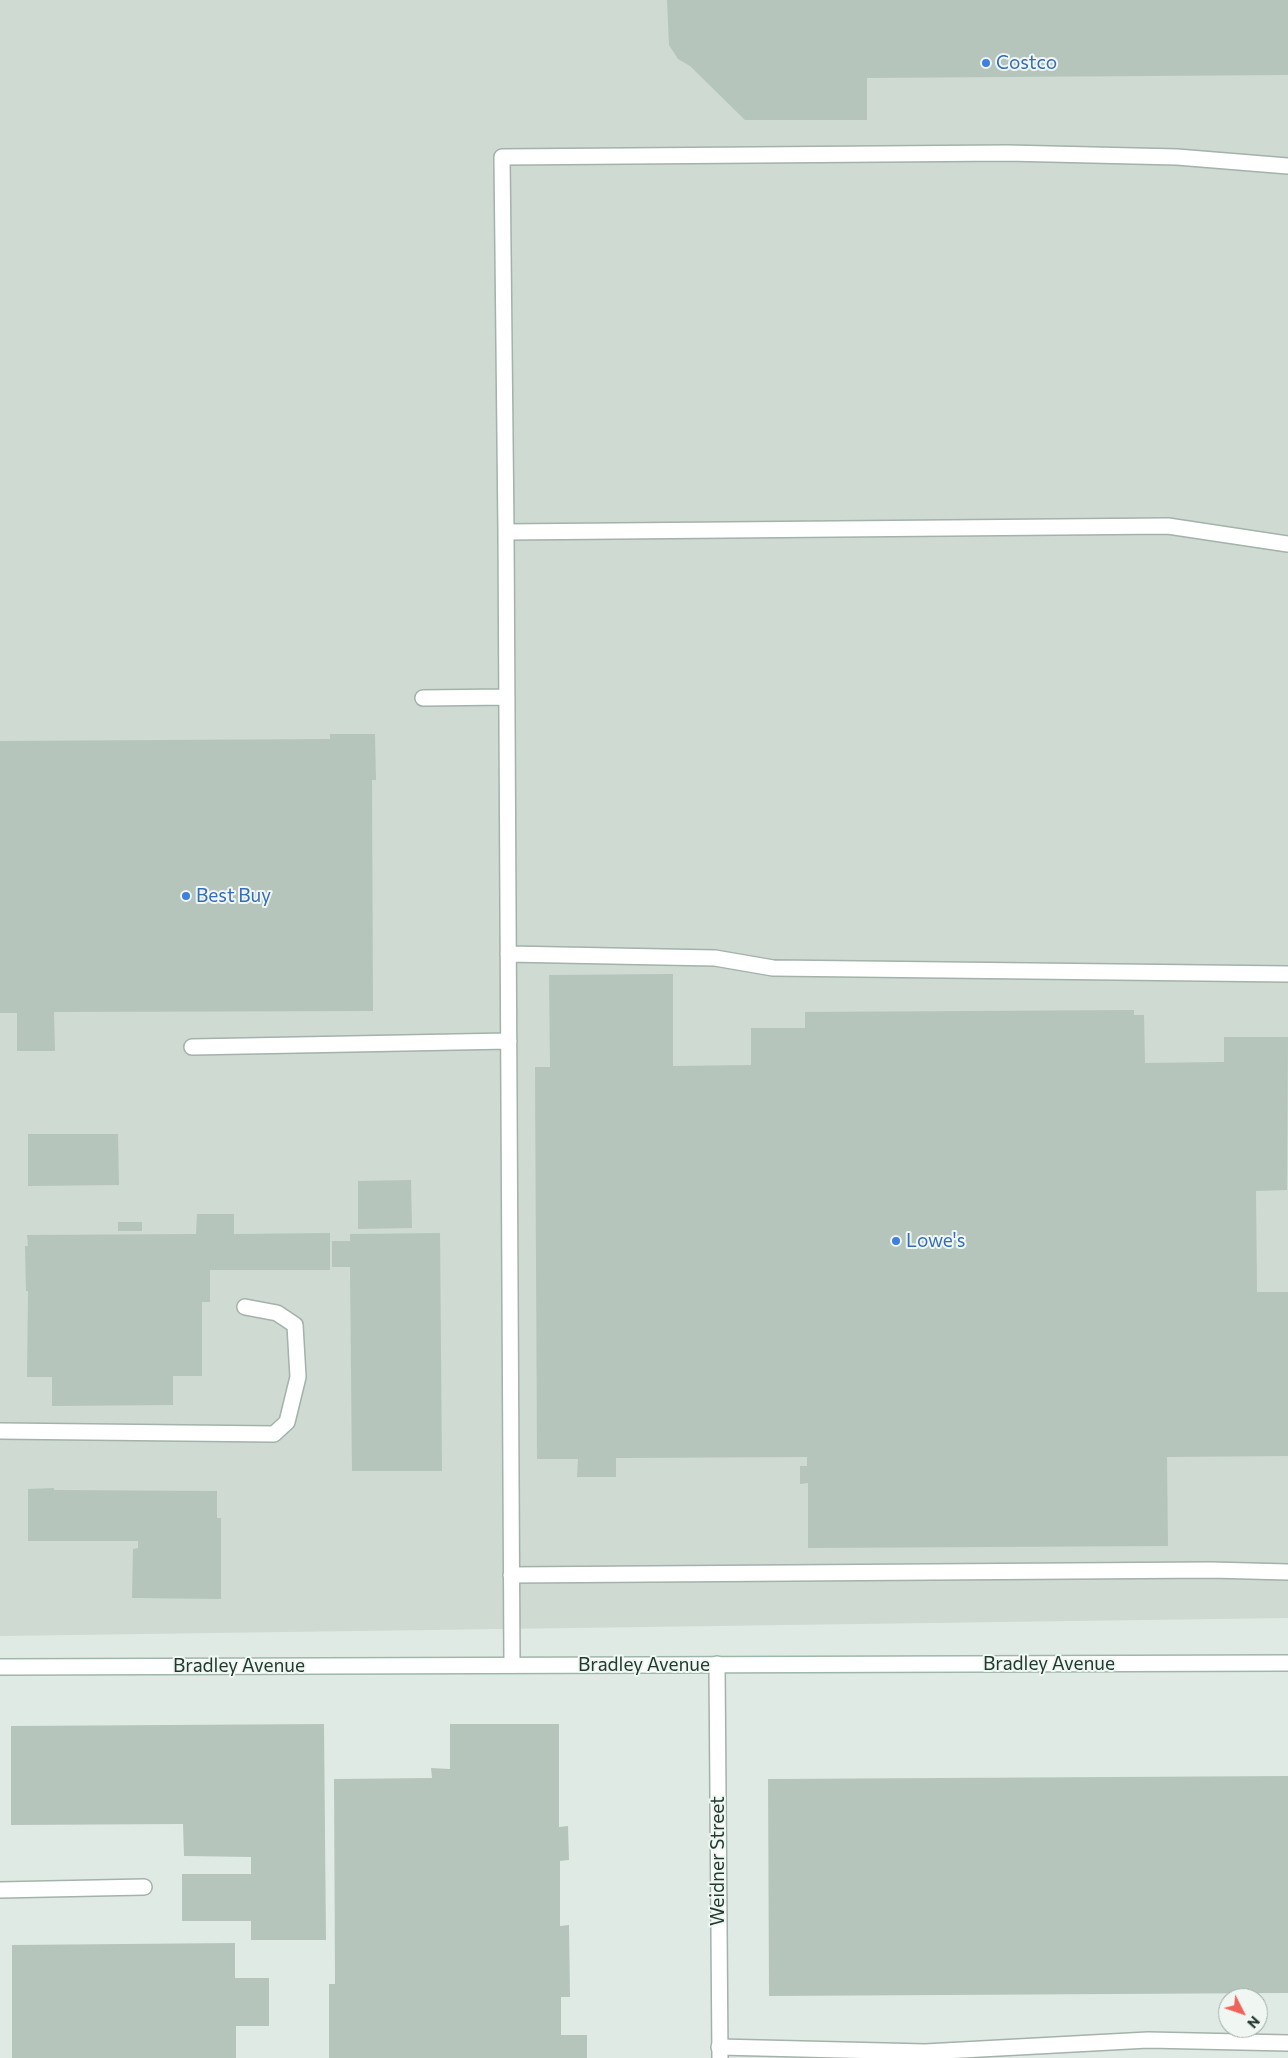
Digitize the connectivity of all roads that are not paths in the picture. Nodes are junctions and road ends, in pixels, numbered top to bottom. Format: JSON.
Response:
{"nodes":[{"id":1,"x":1288,"y":166,"type":"edge"},
{"id":2,"x":506,"y":532,"type":"junction"},
{"id":3,"x":1288,"y":544,"type":"edge"},
{"id":4,"x":507,"y":697,"type":"junction"},
{"id":5,"x":423,"y":698,"type":"dead end"},
{"id":6,"x":508,"y":954,"type":"junction"},
{"id":7,"x":1288,"y":974,"type":"edge"},
{"id":8,"x":509,"y":1041,"type":"junction"},
{"id":9,"x":192,"y":1047,"type":"dead end"},
{"id":10,"x":245,"y":1307,"type":"dead end"},
{"id":11,"x":0,"y":1430,"type":"edge"},
{"id":12,"x":1288,"y":1572,"type":"edge"},
{"id":13,"x":511,"y":1575,"type":"junction"},
{"id":14,"x":1288,"y":1663,"type":"edge"},
{"id":15,"x":717,"y":1664,"type":"junction"},
{"id":16,"x":512,"y":1665,"type":"junction"},
{"id":17,"x":0,"y":1667,"type":"edge"},
{"id":18,"x":144,"y":1887,"type":"dead end"},
{"id":19,"x":0,"y":1890,"type":"edge"},
{"id":20,"x":1288,"y":2043,"type":"edge"},
{"id":21,"x":719,"y":2053,"type":"edge"}],
"edges":[{"from":1,"to":2,"type":"street"},
{"from":2,"to":3,"type":"street"},
{"from":2,"to":4,"type":"street"},
{"from":4,"to":5,"type":"street"},
{"from":4,"to":6,"type":"street"},
{"from":6,"to":7,"type":"street"},
{"from":6,"to":8,"type":"street"},
{"from":8,"to":9,"type":"street"},
{"from":8,"to":13,"type":"street"},
{"from":10,"to":11,"type":"street"},
{"from":12,"to":13,"type":"street"},
{"from":13,"to":16,"type":"street"},
{"from":14,"to":15,"type":"street","name":"Bradley Avenue"},
{"from":15,"to":16,"type":"street","name":"Bradley Avenue"},
{"from":15,"to":21,"type":"street","name":"Weidner Street"},
{"from":16,"to":17,"type":"street","name":"Bradley Avenue"},
{"from":18,"to":19,"type":"street"},
{"from":20,"to":21,"type":"street"}]}
